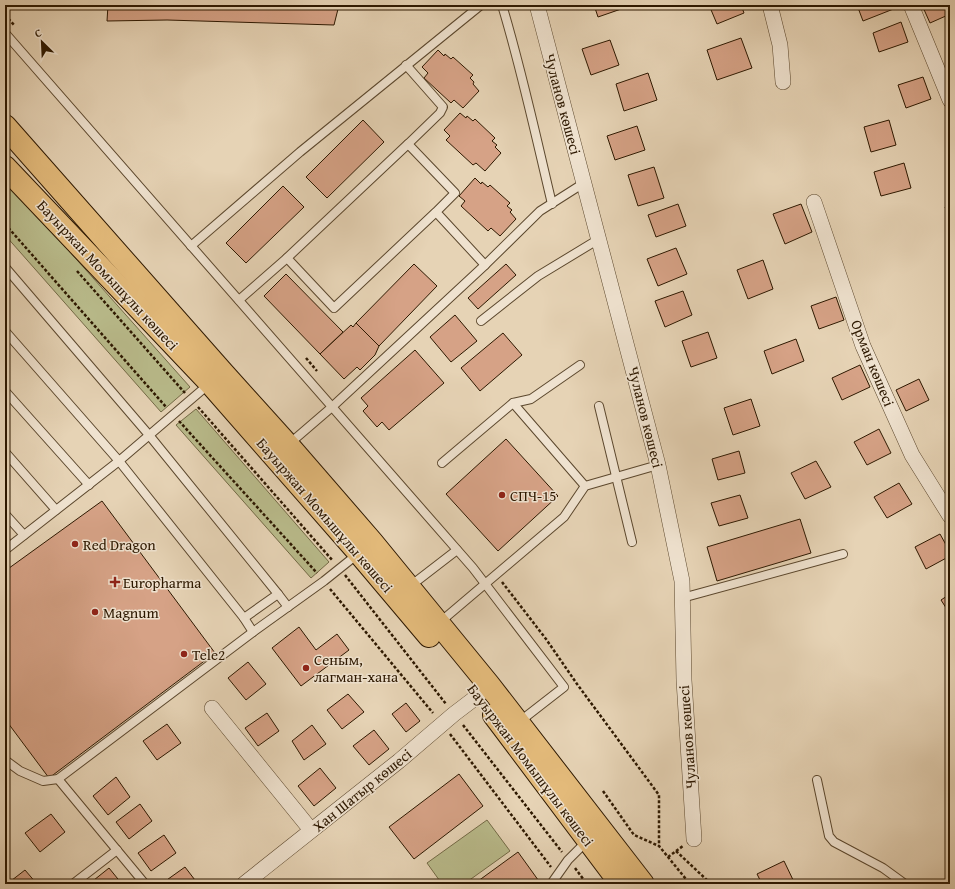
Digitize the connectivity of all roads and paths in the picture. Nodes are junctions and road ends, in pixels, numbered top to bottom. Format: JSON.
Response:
{"nodes":[{"id":1,"x":481,"y":5,"type":"edge"},
{"id":2,"x":502,"y":5,"type":"edge"},
{"id":3,"x":536,"y":5,"type":"edge"},
{"id":4,"x":770,"y":5,"type":"edge"},
{"id":5,"x":911,"y":5,"type":"edge"},
{"id":6,"x":5,"y":33,"type":"edge"},
{"id":7,"x":406,"y":65,"type":"junction"},
{"id":8,"x":784,"y":82,"type":"dead end"},
{"id":9,"x":950,"y":100,"type":"edge"},
{"id":10,"x":5,"y":126,"type":"edge"},
{"id":11,"x":408,"y":144,"type":"junction"},
{"id":12,"x":5,"y":167,"type":"edge"},
{"id":13,"x":584,"y":183,"type":"junction"},
{"id":14,"x":814,"y":202,"type":"dead end"},
{"id":15,"x":552,"y":204,"type":"junction"},
{"id":16,"x":436,"y":212,"type":"junction"},
{"id":17,"x":5,"y":224,"type":"edge"},
{"id":18,"x":599,"y":239,"type":"junction"},
{"id":19,"x":191,"y":246,"type":"junction"},
{"id":20,"x":287,"y":258,"type":"junction"},
{"id":21,"x":485,"y":265,"type":"junction"},
{"id":22,"x":5,"y":267,"type":"edge"},
{"id":23,"x":74,"y":267,"type":"dead end"},
{"id":24,"x":238,"y":300,"type":"junction"},
{"id":25,"x":481,"y":321,"type":"dead end"},
{"id":26,"x":5,"y":331,"type":"edge"},
{"id":27,"x":580,"y":365,"type":"dead end"},
{"id":28,"x":216,"y":378,"type":"junction"},
{"id":29,"x":5,"y":391,"type":"edge"},
{"id":30,"x":191,"y":399,"type":"junction"},
{"id":31,"x":512,"y":403,"type":"junction"},
{"id":32,"x":599,"y":406,"type":"dead end"},
{"id":33,"x":332,"y":407,"type":"junction"},
{"id":34,"x":173,"y":415,"type":"junction"},
{"id":35,"x":149,"y":435,"type":"junction"},
{"id":36,"x":288,"y":445,"type":"junction"},
{"id":37,"x":5,"y":452,"type":"edge"},
{"id":38,"x":120,"y":461,"type":"junction"},
{"id":39,"x":442,"y":463,"type":"dead end"},
{"id":40,"x":658,"y":465,"type":"junction"},
{"id":41,"x":616,"y":477,"type":"junction"},
{"id":42,"x":89,"y":485,"type":"junction"},
{"id":43,"x":585,"y":486,"type":"junction"},
{"id":44,"x":56,"y":510,"type":"junction"},
{"id":45,"x":5,"y":514,"type":"edge"},
{"id":46,"x":950,"y":516,"type":"edge"},
{"id":47,"x":24,"y":535,"type":"junction"},
{"id":48,"x":632,"y":542,"type":"dead end"},
{"id":49,"x":366,"y":548,"type":"junction"},
{"id":50,"x":5,"y":550,"type":"edge"},
{"id":51,"x":457,"y":550,"type":"junction"},
{"id":52,"x":843,"y":554,"type":"dead end"},
{"id":53,"x":340,"y":568,"type":"junction"},
{"id":54,"x":324,"y":581,"type":"junction"},
{"id":55,"x":485,"y":584,"type":"junction"},
{"id":56,"x":408,"y":587,"type":"junction"},
{"id":57,"x":278,"y":594,"type":"junction"},
{"id":58,"x":682,"y":598,"type":"junction"},
{"id":59,"x":288,"y":607,"type":"junction"},
{"id":60,"x":244,"y":618,"type":"junction"},
{"id":61,"x":438,"y":624,"type":"junction"},
{"id":62,"x":253,"y":632,"type":"junction"},
{"id":63,"x":479,"y":695,"type":"junction"},
{"id":64,"x":212,"y":708,"type":"dead end"},
{"id":65,"x":454,"y":714,"type":"junction"},
{"id":66,"x":518,"y":722,"type":"junction"},
{"id":67,"x":443,"y":724,"type":"junction"},
{"id":68,"x":5,"y":760,"type":"edge"},
{"id":69,"x":58,"y":780,"type":"junction"},
{"id":70,"x":817,"y":780,"type":"dead end"},
{"id":71,"x":603,"y":791,"type":"dead end"},
{"id":72,"x":311,"y":830,"type":"junction"},
{"id":73,"x":694,"y":839,"type":"joint"},
{"id":74,"x":588,"y":840,"type":"junction"},
{"id":75,"x":117,"y":850,"type":"junction"},
{"id":76,"x":676,"y":851,"type":"junction"},
{"id":77,"x":668,"y":857,"type":"junction"},
{"id":78,"x":568,"y":860,"type":"junction"},
{"id":79,"x":551,"y":868,"type":"dead end"},
{"id":80,"x":249,"y":882,"type":"edge"},
{"id":81,"x":708,"y":883,"type":"edge"},
{"id":82,"x":73,"y":884,"type":"edge"},
{"id":83,"x":145,"y":884,"type":"edge"},
{"id":84,"x":551,"y":884,"type":"edge"},
{"id":85,"x":587,"y":884,"type":"edge"},
{"id":86,"x":621,"y":884,"type":"edge"},
{"id":87,"x":643,"y":884,"type":"edge"},
{"id":88,"x":690,"y":884,"type":"edge"},
{"id":89,"x":905,"y":884,"type":"edge"}],
"edges":[{"from":1,"to":7,"type":"lane"},
{"from":2,"to":15,"type":"lane"},
{"from":3,"to":13,"type":"street","name":"Чуланов көшесі"},
{"from":4,"to":8,"type":"street"},
{"from":5,"to":9,"type":"street"},
{"from":6,"to":19,"type":"lane"},
{"from":7,"to":11,"type":"lane"},
{"from":7,"to":19,"type":"lane"},
{"from":10,"to":28,"type":"main road","name":"Бауыржан Момышұлы көшесі"},
{"from":11,"to":16,"type":"lane"},
{"from":11,"to":20,"type":"lane"},
{"from":12,"to":28,"type":"main road","name":"Бауыржан Момышұлы көшесі"},
{"from":13,"to":15,"type":"lane"},
{"from":13,"to":18,"type":"street","name":"Чуланов көшесі"},
{"from":14,"to":46,"type":"street","name":"Орман көшесі"},
{"from":15,"to":21,"type":"lane"},
{"from":16,"to":20,"type":"lane"},
{"from":16,"to":21,"type":"lane"},
{"from":17,"to":34,"type":"path"},
{"from":18,"to":25,"type":"lane"},
{"from":18,"to":40,"type":"street","name":"Чуланов көшесі"},
{"from":19,"to":24,"type":"lane"},
{"from":20,"to":24,"type":"lane"},
{"from":21,"to":33,"type":"lane"},
{"from":22,"to":35,"type":"lane"},
{"from":23,"to":30,"type":"path"},
{"from":24,"to":33,"type":"lane"},
{"from":26,"to":38,"type":"lane"},
{"from":27,"to":31,"type":"lane"},
{"from":28,"to":30,"type":"lane"},
{"from":28,"to":36,"type":"main road","name":"Бауыржан Момышұлы көшесі"},
{"from":28,"to":49,"type":"main road","name":"Бауыржан Момышұлы көшесі"},
{"from":29,"to":42,"type":"lane"},
{"from":30,"to":34,"type":"lane"},
{"from":30,"to":53,"type":"path"},
{"from":31,"to":39,"type":"lane"},
{"from":31,"to":43,"type":"lane"},
{"from":32,"to":41,"type":"lane"},
{"from":33,"to":36,"type":"lane"},
{"from":33,"to":51,"type":"lane"},
{"from":34,"to":35,"type":"lane"},
{"from":34,"to":54,"type":"path"},
{"from":35,"to":38,"type":"lane"},
{"from":35,"to":57,"type":"lane"},
{"from":36,"to":49,"type":"main road","name":"Бауыржан Момышұлы көшесі"},
{"from":37,"to":44,"type":"lane"},
{"from":38,"to":42,"type":"lane"},
{"from":38,"to":60,"type":"lane"},
{"from":40,"to":41,"type":"lane"},
{"from":40,"to":58,"type":"street","name":"Чуланов көшесі"},
{"from":41,"to":43,"type":"lane"},
{"from":41,"to":48,"type":"lane"},
{"from":42,"to":44,"type":"lane"},
{"from":43,"to":55,"type":"lane"},
{"from":44,"to":47,"type":"lane"},
{"from":45,"to":47,"type":"lane"},
{"from":47,"to":50,"type":"lane"},
{"from":49,"to":53,"type":"lane"},
{"from":49,"to":56,"type":"main road","name":"Бауыржан Момышұлы көшесі"},
{"from":49,"to":63,"type":"main road","name":"Бауыржан Момышұлы көшесі"},
{"from":51,"to":55,"type":"lane"},
{"from":51,"to":56,"type":"lane"},
{"from":52,"to":58,"type":"lane"},
{"from":53,"to":54,"type":"lane"},
{"from":53,"to":65,"type":"path"},
{"from":54,"to":59,"type":"lane"},
{"from":54,"to":67,"type":"path"},
{"from":55,"to":61,"type":"lane"},
{"from":55,"to":66,"type":"lane"},
{"from":56,"to":61,"type":"main road","name":"Бауыржан Момышұлы көшесі"},
{"from":57,"to":59,"type":"lane"},
{"from":57,"to":60,"type":"lane"},
{"from":58,"to":73,"type":"street","name":"Чуланов көшесі"},
{"from":59,"to":62,"type":"lane"},
{"from":60,"to":62,"type":"lane"},
{"from":61,"to":66,"type":"main road","name":"Бауыржан Момышұлы көшесі"},
{"from":62,"to":69,"type":"lane"},
{"from":63,"to":65,"type":"street","name":"Хан Шатыр көшесі"},
{"from":63,"to":74,"type":"main road","name":"Бауыржан Момышұлы көшесі"},
{"from":64,"to":72,"type":"street"},
{"from":65,"to":67,"type":"street","name":"Хан Шатыр көшесі"},
{"from":65,"to":78,"type":"path"},
{"from":66,"to":87,"type":"main road","name":"Бауыржан Момышұлы көшесі"},
{"from":67,"to":72,"type":"street","name":"Хан Шатыр көшесі"},
{"from":67,"to":79,"type":"path"},
{"from":68,"to":69,"type":"lane"},
{"from":69,"to":75,"type":"lane"},
{"from":70,"to":89,"type":"lane"},
{"from":71,"to":77,"type":"path"},
{"from":72,"to":80,"type":"street","name":"Хан Шатыр көшесі"},
{"from":73,"to":76,"type":"path"},
{"from":74,"to":78,"type":"lane"},
{"from":74,"to":86,"type":"main road","name":"Бауыржан Момышұлы көшесі"},
{"from":75,"to":82,"type":"lane"},
{"from":75,"to":83,"type":"lane"},
{"from":76,"to":77,"type":"path"},
{"from":76,"to":81,"type":"path"},
{"from":77,"to":88,"type":"path"},
{"from":78,"to":84,"type":"lane"},
{"from":78,"to":85,"type":"path"}]}
